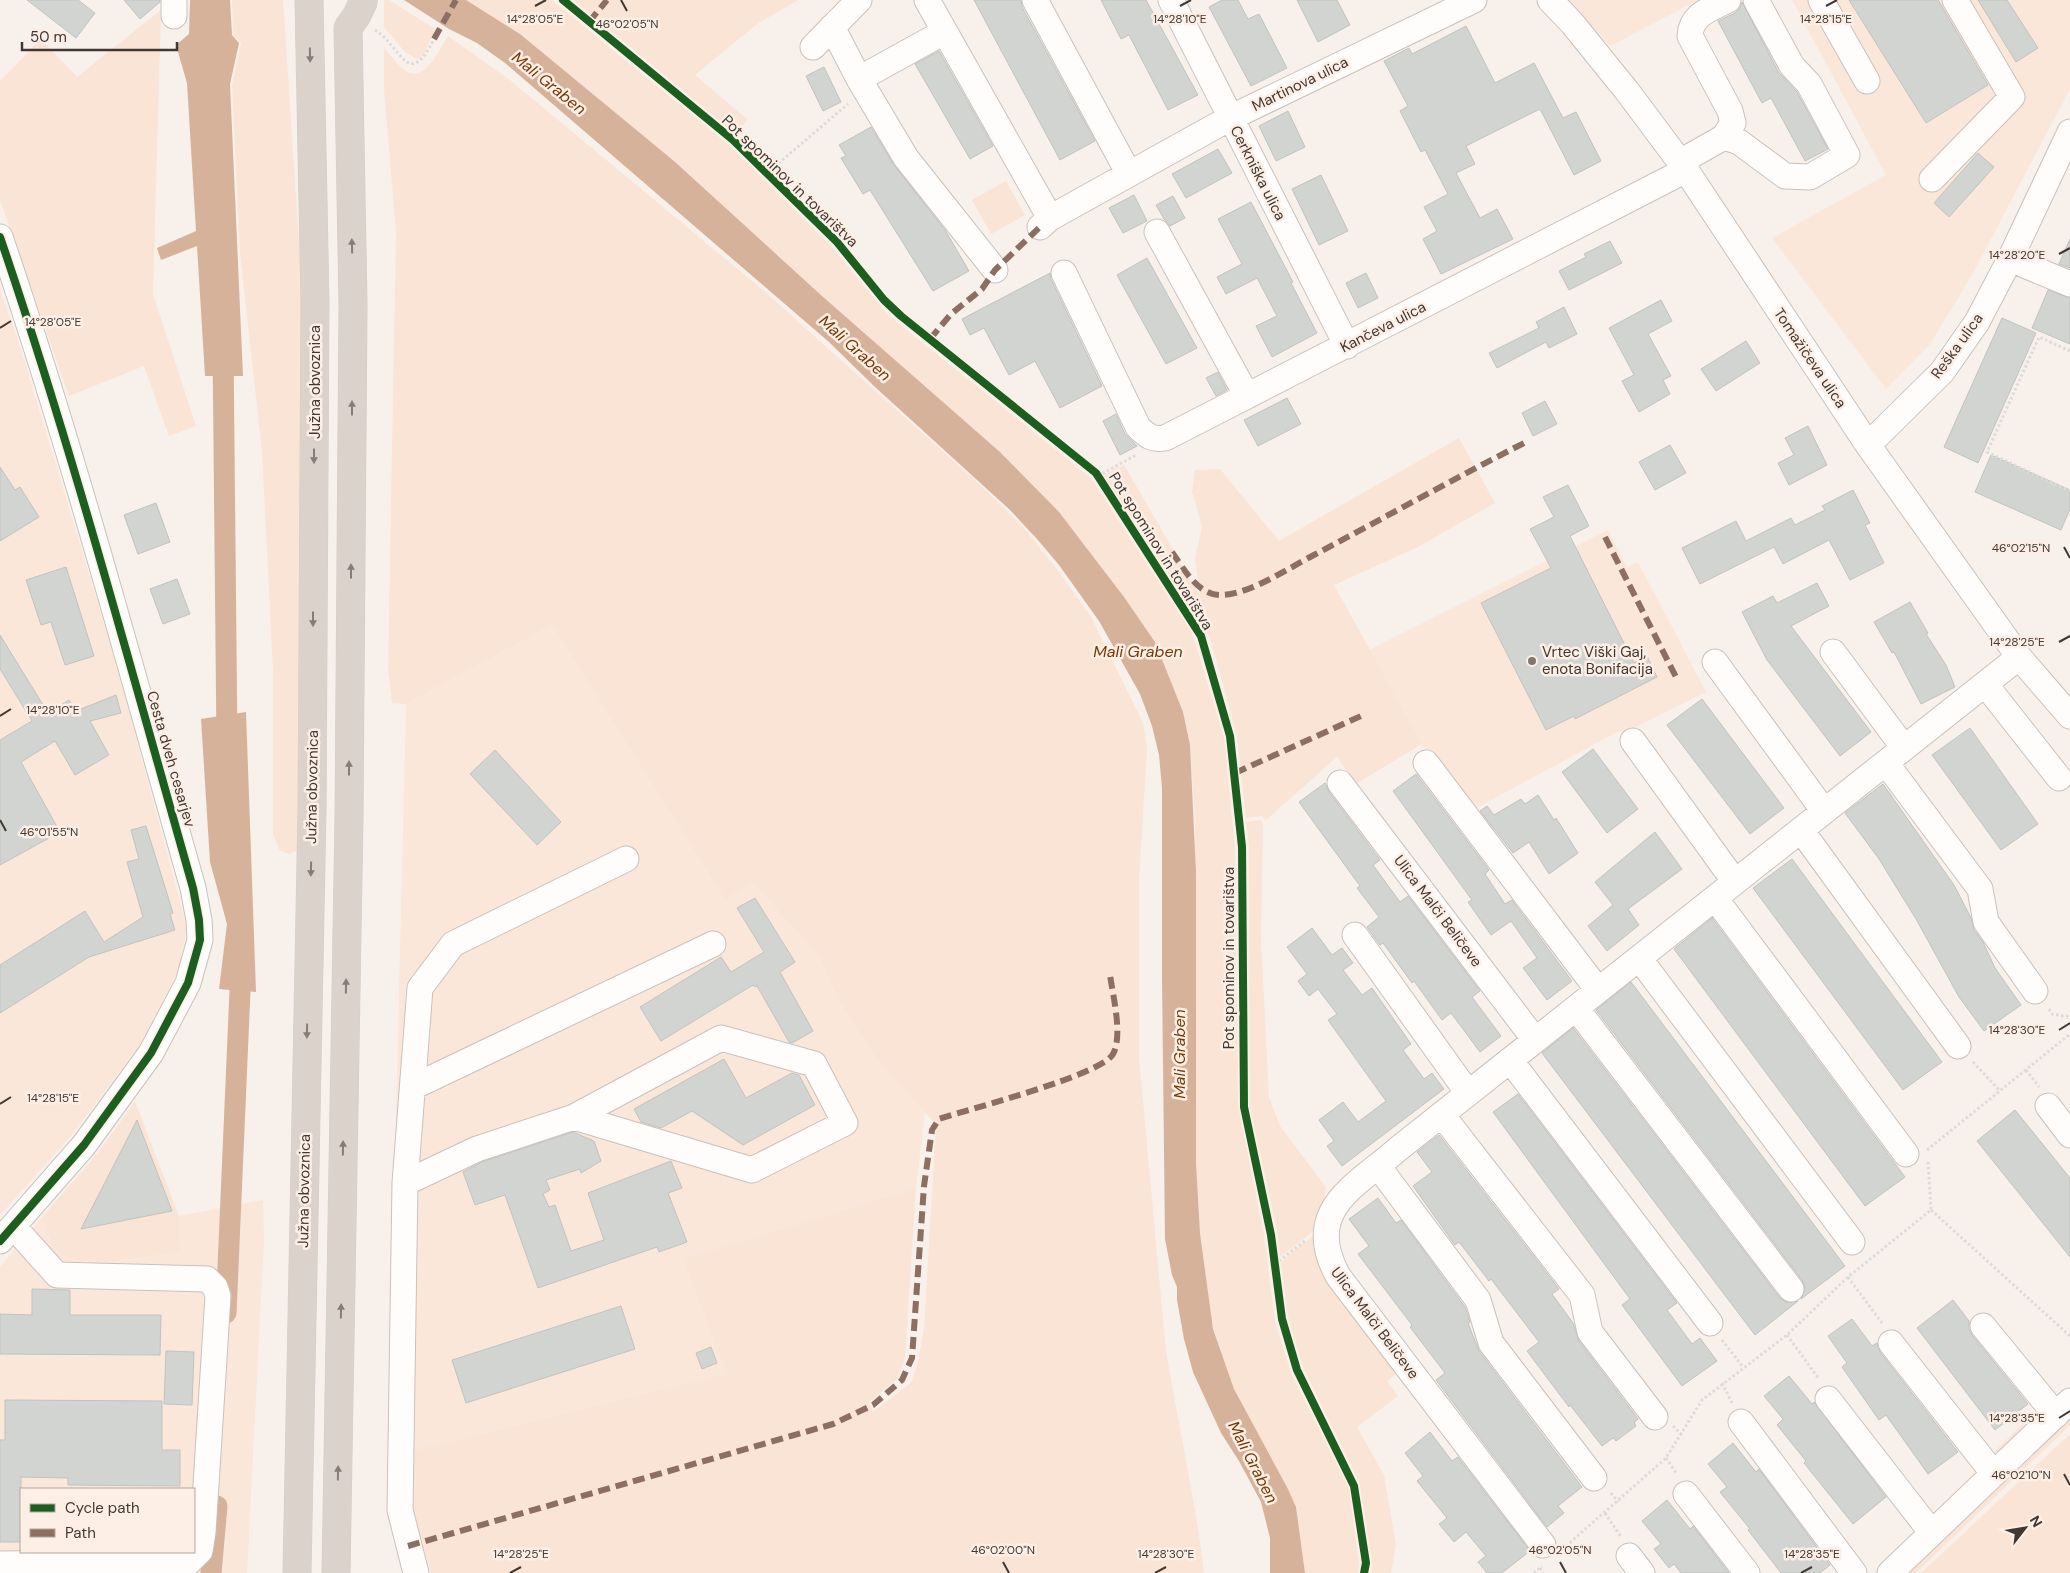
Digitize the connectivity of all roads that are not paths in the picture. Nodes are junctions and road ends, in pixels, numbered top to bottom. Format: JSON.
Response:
{"nodes":[{"id":1,"x":347,"y":0,"type":"edge"},
{"id":2,"x":859,"y":0,"type":"edge"},
{"id":3,"x":927,"y":0,"type":"edge"},
{"id":4,"x":1035,"y":0,"type":"edge"},
{"id":5,"x":1171,"y":0,"type":"edge"},
{"id":6,"x":1474,"y":0,"type":"edge"},
{"id":7,"x":1550,"y":0,"type":"edge"},
{"id":8,"x":1728,"y":0,"type":"edge"},
{"id":9,"x":1756,"y":0,"type":"edge"},
{"id":10,"x":1822,"y":0,"type":"edge"},
{"id":11,"x":1955,"y":0,"type":"edge"},
{"id":12,"x":309,"y":3,"type":"edge"},
{"id":13,"x":360,"y":18,"type":"edge"},
{"id":14,"x":832,"y":27,"type":"junction"},
{"id":15,"x":944,"y":32,"type":"junction"},
{"id":16,"x":812,"y":47,"type":"dead end"},
{"id":17,"x":1868,"y":81,"type":"dead end"},
{"id":18,"x":862,"y":84,"type":"junction"},
{"id":19,"x":1230,"y":118,"type":"junction"},
{"id":20,"x":1724,"y":137,"type":"junction"},
{"id":21,"x":2069,"y":137,"type":"edge"},
{"id":22,"x":1683,"y":166,"type":"junction"},
{"id":23,"x":1129,"y":174,"type":"junction"},
{"id":24,"x":1932,"y":179,"type":"dead end"},
{"id":25,"x":1157,"y":232,"type":"dead end"},
{"id":26,"x":0,"y":237,"type":"edge"},
{"id":27,"x":2010,"y":259,"type":"junction"},
{"id":28,"x":995,"y":270,"type":"dead end"},
{"id":29,"x":1064,"y":273,"type":"dead end"},
{"id":30,"x":2070,"y":284,"type":"edge"},
{"id":31,"x":1347,"y":346,"type":"junction"},
{"id":32,"x":1246,"y":396,"type":"junction"},
{"id":33,"x":1868,"y":444,"type":"junction"},
{"id":34,"x":1833,"y":652,"type":"dead end"},
{"id":35,"x":2019,"y":657,"type":"junction"},
{"id":36,"x":1715,"y":662,"type":"dead end"},
{"id":37,"x":1985,"y":684,"type":"junction"},
{"id":38,"x":2070,"y":716,"type":"edge"},
{"id":39,"x":1633,"y":741,"type":"dead end"},
{"id":40,"x":1895,"y":755,"type":"junction"},
{"id":41,"x":1426,"y":763,"type":"dead end"},
{"id":42,"x":2059,"y":778,"type":"dead end"},
{"id":43,"x":1340,"y":783,"type":"dead end"},
{"id":44,"x":1824,"y":811,"type":"junction"},
{"id":45,"x":1801,"y":830,"type":"junction"},
{"id":46,"x":626,"y":859,"type":"dead end"},
{"id":47,"x":1735,"y":882,"type":"junction"},
{"id":48,"x":1715,"y":898,"type":"junction"},
{"id":49,"x":1355,"y":935,"type":"dead end"},
{"id":50,"x":713,"y":944,"type":"dead end"},
{"id":51,"x":1639,"y":958,"type":"junction"},
{"id":52,"x":1598,"y":990,"type":"junction"},
{"id":53,"x":2036,"y":991,"type":"dead end"},
{"id":54,"x":1576,"y":1008,"type":"junction"},
{"id":55,"x":1535,"y":1040,"type":"junction"},
{"id":56,"x":1958,"y":1046,"type":"road end"},
{"id":57,"x":1510,"y":1060,"type":"junction"},
{"id":58,"x":413,"y":1087,"type":"junction"},
{"id":59,"x":1468,"y":1093,"type":"junction"},
{"id":60,"x":2048,"y":1106,"type":"dead end"},
{"id":61,"x":1442,"y":1114,"type":"junction"},
{"id":62,"x":574,"y":1118,"type":"junction"},
{"id":63,"x":2070,"y":1135,"type":"edge"},
{"id":64,"x":1906,"y":1154,"type":"dead end"},
{"id":65,"x":1378,"y":1166,"type":"junction"},
{"id":66,"x":405,"y":1183,"type":"junction"},
{"id":67,"x":7,"y":1234,"type":"edge"},
{"id":68,"x":1852,"y":1242,"type":"dead end"},
{"id":69,"x":1791,"y":1289,"type":"dead end"},
{"id":70,"x":1710,"y":1323,"type":"road end"},
{"id":71,"x":1983,"y":1326,"type":"dead end"},
{"id":72,"x":1891,"y":1343,"type":"road end"},
{"id":73,"x":1828,"y":1399,"type":"road end"},
{"id":74,"x":2063,"y":1408,"type":"edge"},
{"id":75,"x":1654,"y":1418,"type":"dead end"},
{"id":76,"x":1741,"y":1422,"type":"dead end"},
{"id":77,"x":1994,"y":1474,"type":"junction"},
{"id":78,"x":1594,"y":1478,"type":"dead end"},
{"id":79,"x":1686,"y":1494,"type":"dead end"},
{"id":80,"x":1932,"y":1533,"type":"junction"},
{"id":81,"x":1542,"y":1557,"type":"road end"},
{"id":82,"x":0,"y":1564,"type":"edge"},
{"id":83,"x":297,"y":1573,"type":"edge"},
{"id":84,"x":336,"y":1573,"type":"edge"},
{"id":85,"x":416,"y":1573,"type":"edge"},
{"id":86,"x":1747,"y":1573,"type":"edge"},
{"id":87,"x":1854,"y":1573,"type":"edge"},
{"id":88,"x":1890,"y":1573,"type":"edge"}],
"edges":[{"from":1,"to":13,"type":"highway"},
{"from":2,"to":14,"type":"street"},
{"from":3,"to":15,"type":"street","name":"Martinova ulica"},
{"from":4,"to":23,"type":"street"},
{"from":5,"to":19,"type":"street","name":"Cerkniška ulica"},
{"from":6,"to":19,"type":"street","name":"Martinova ulica"},
{"from":7,"to":22,"type":"street","name":"Tomažičeva ulica"},
{"from":8,"to":20,"type":"street"},
{"from":9,"to":20,"type":"street"},
{"from":10,"to":17,"type":"street"},
{"from":11,"to":24,"type":"street"},
{"from":12,"to":83,"type":"highway","name":"Južna obvoznica","one_way":true},
{"from":84,"to":13,"type":"highway","one_way":true},
{"from":14,"to":16,"type":"street"},
{"from":14,"to":18,"type":"street"},
{"from":15,"to":18,"type":"street"},
{"from":15,"to":23,"type":"street","name":"Martinova ulica"},
{"from":18,"to":28,"type":"street"},
{"from":19,"to":23,"type":"street","name":"Martinova ulica"},
{"from":19,"to":31,"type":"street","name":"Cerkniška ulica"},
{"from":20,"to":22,"type":"street","name":"Kančeva ulica"},
{"from":21,"to":27,"type":"street","name":"Reška ulica"},
{"from":22,"to":31,"type":"street","name":"Kančeva ulica"},
{"from":22,"to":33,"type":"street","name":"Tomažičeva ulica"},
{"from":25,"to":32,"type":"street"},
{"from":26,"to":67,"type":"street","name":"Cesta dveh cesarjev"},
{"from":27,"to":30,"type":"street"},
{"from":27,"to":33,"type":"street","name":"Reška ulica"},
{"from":29,"to":32,"type":"street","name":"Kančeva ulica"},
{"from":31,"to":32,"type":"street","name":"Kančeva ulica"},
{"from":33,"to":35,"type":"street","name":"Tomažičeva ulica"},
{"from":34,"to":40,"type":"street"},
{"from":35,"to":37,"type":"street","name":"Ulica Malči Beličeve"},
{"from":35,"to":38,"type":"street","name":"Tomažičeva ulica"},
{"from":36,"to":44,"type":"street"},
{"from":37,"to":40,"type":"street","name":"Ulica Malči Beličeve"},
{"from":37,"to":42,"type":"street"},
{"from":39,"to":47,"type":"street"},
{"from":40,"to":44,"type":"street","name":"Ulica Malči Beličeve"},
{"from":40,"to":53,"type":"street"},
{"from":41,"to":52,"type":"street"},
{"from":43,"to":55,"type":"street","name":"Ulica Malči Beličeve"},
{"from":44,"to":45,"type":"street","name":"Ulica Malči Beličeve"},
{"from":45,"to":47,"type":"street","name":"Ulica Malči Beličeve"},
{"from":45,"to":56,"type":"street"},
{"from":46,"to":58,"type":"street"},
{"from":47,"to":48,"type":"street","name":"Ulica Malči Beličeve"},
{"from":48,"to":51,"type":"street","name":"Ulica Malči Beličeve"},
{"from":48,"to":64,"type":"street"},
{"from":49,"to":59,"type":"street"},
{"from":50,"to":58,"type":"street"},
{"from":51,"to":52,"type":"street","name":"Ulica Malči Beličeve"},
{"from":51,"to":68,"type":"street"},
{"from":52,"to":54,"type":"street","name":"Ulica Malči Beličeve"},
{"from":54,"to":55,"type":"street","name":"Ulica Malči Beličeve"},
{"from":54,"to":69,"type":"street"},
{"from":55,"to":57,"type":"street","name":"Ulica Malči Beličeve"},
{"from":57,"to":59,"type":"street","name":"Ulica Malči Beličeve"},
{"from":57,"to":70,"type":"street"},
{"from":58,"to":66,"type":"street"},
{"from":59,"to":61,"type":"street","name":"Ulica Malči Beličeve"},
{"from":60,"to":63,"type":"street"},
{"from":61,"to":65,"type":"street","name":"Ulica Malči Beličeve"},
{"from":61,"to":75,"type":"street"},
{"from":62,"to":62,"type":"street"},
{"from":62,"to":66,"type":"street"},
{"from":65,"to":78,"type":"street"},
{"from":65,"to":81,"type":"street","name":"Ulica Malči Beličeve"},
{"from":66,"to":85,"type":"street"},
{"from":67,"to":82,"type":"street"},
{"from":71,"to":74,"type":"street"},
{"from":72,"to":77,"type":"street"},
{"from":73,"to":80,"type":"street"},
{"from":74,"to":77,"type":"street"},
{"from":76,"to":87,"type":"street"},
{"from":77,"to":80,"type":"street"},
{"from":79,"to":86,"type":"street"},
{"from":80,"to":88,"type":"street"}]}
